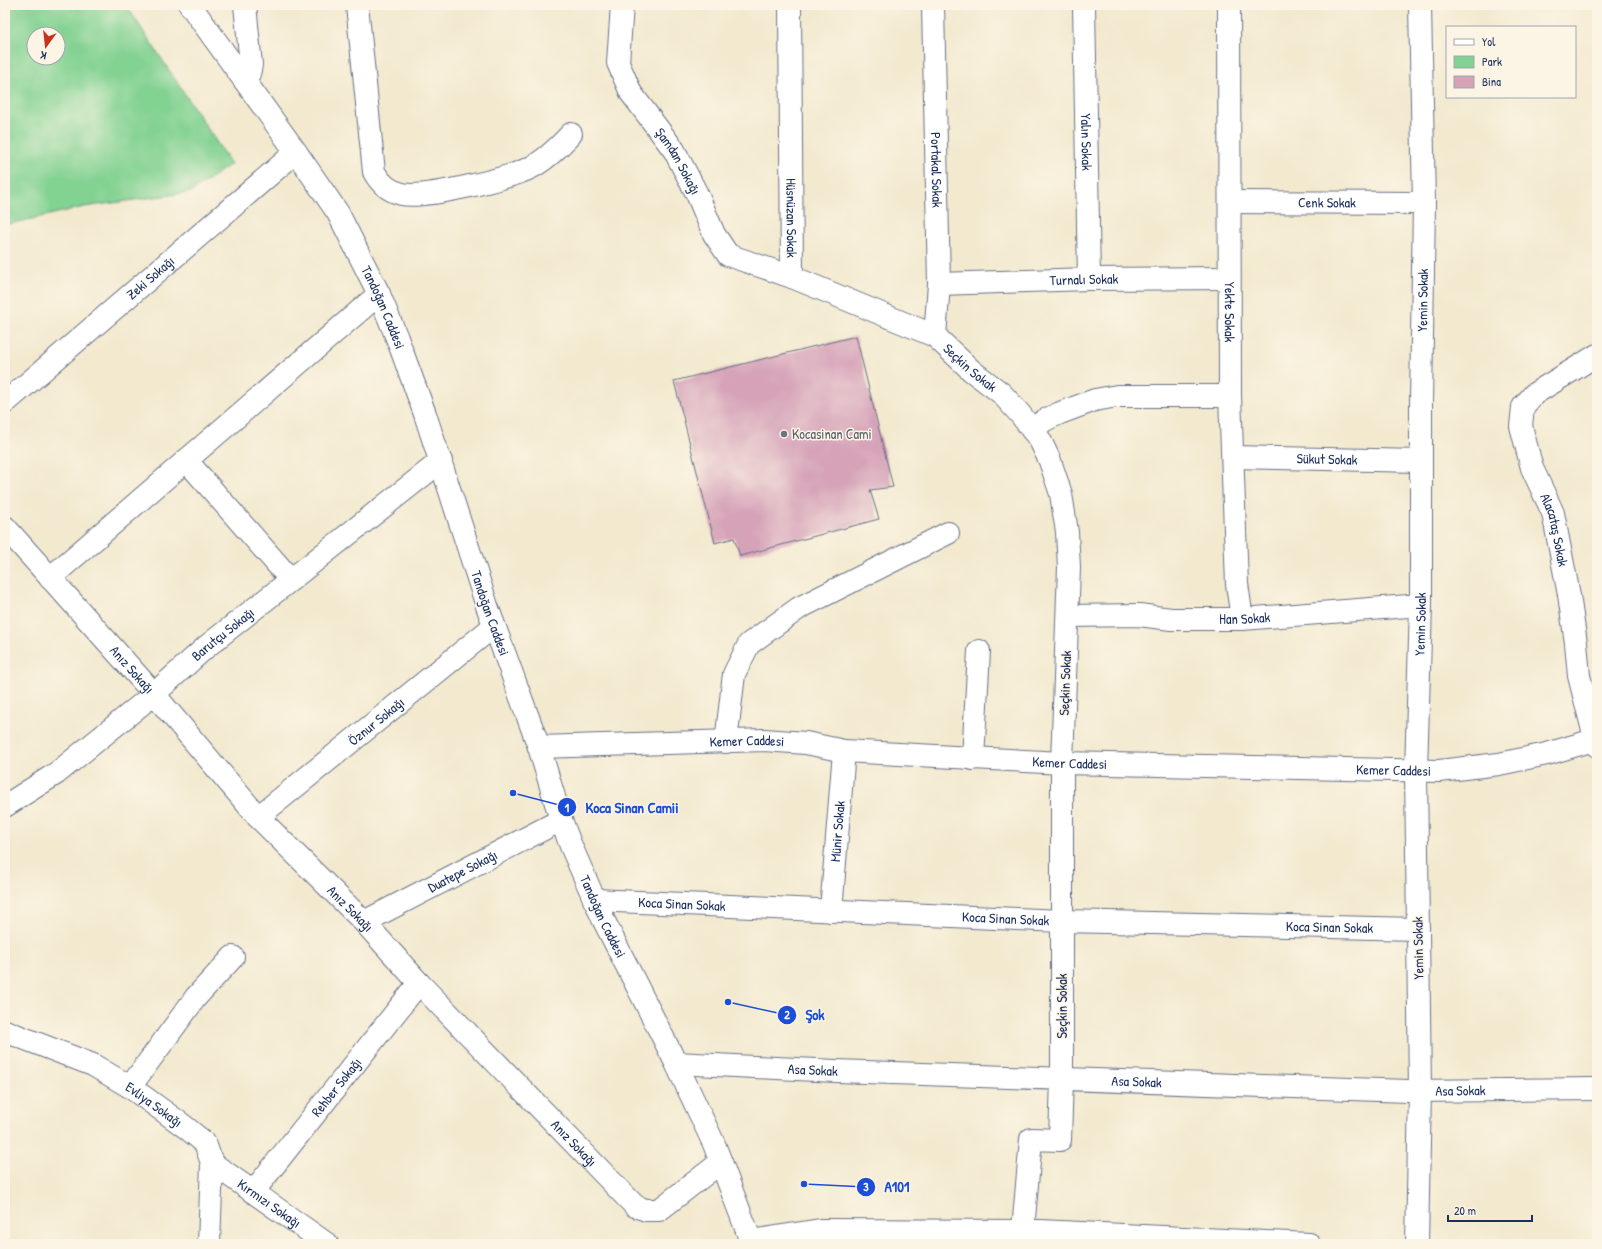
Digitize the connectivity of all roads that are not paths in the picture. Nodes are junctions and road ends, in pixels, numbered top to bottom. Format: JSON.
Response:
{"nodes":[{"id":1,"x":190,"y":5,"type":"edge"},
{"id":2,"x":244,"y":5,"type":"edge"},
{"id":3,"x":357,"y":5,"type":"edge"},
{"id":4,"x":622,"y":5,"type":"edge"},
{"id":5,"x":790,"y":5,"type":"edge"},
{"id":6,"x":933,"y":5,"type":"edge"},
{"id":7,"x":1084,"y":5,"type":"edge"},
{"id":8,"x":1229,"y":5,"type":"edge"},
{"id":9,"x":1420,"y":5,"type":"edge"},
{"id":10,"x":244,"y":80,"type":"junction"},
{"id":11,"x":571,"y":134,"type":"dead end"},
{"id":12,"x":296,"y":152,"type":"junction"},
{"id":13,"x":1230,"y":202,"type":"junction"},
{"id":14,"x":1424,"y":203,"type":"junction"},
{"id":15,"x":792,"y":277,"type":"junction"},
{"id":16,"x":1229,"y":278,"type":"junction"},
{"id":17,"x":1089,"y":279,"type":"junction"},
{"id":18,"x":939,"y":284,"type":"junction"},
{"id":19,"x":379,"y":294,"type":"junction"},
{"id":20,"x":935,"y":336,"type":"junction"},
{"id":21,"x":1597,"y":355,"type":"edge"},
{"id":22,"x":1230,"y":396,"type":"junction"},
{"id":23,"x":5,"y":403,"type":"edge"},
{"id":24,"x":1032,"y":430,"type":"junction"},
{"id":25,"x":1233,"y":457,"type":"junction"},
{"id":26,"x":186,"y":460,"type":"junction"},
{"id":27,"x":441,"y":461,"type":"junction"},
{"id":28,"x":1421,"y":461,"type":"junction"},
{"id":29,"x":5,"y":527,"type":"edge"},
{"id":30,"x":948,"y":533,"type":"dead end"},
{"id":31,"x":50,"y":578,"type":"junction"},
{"id":32,"x":291,"y":580,"type":"junction"},
{"id":33,"x":1421,"y":604,"type":"junction"},
{"id":34,"x":1068,"y":616,"type":"junction"},
{"id":35,"x":1242,"y":619,"type":"junction"},
{"id":36,"x":494,"y":626,"type":"junction"},
{"id":37,"x":979,"y":650,"type":"dead end"},
{"id":38,"x":154,"y":694,"type":"junction"},
{"id":39,"x":726,"y":742,"type":"junction"},
{"id":40,"x":1596,"y":742,"type":"edge"},
{"id":41,"x":539,"y":747,"type":"junction"},
{"id":42,"x":844,"y":751,"type":"junction"},
{"id":43,"x":974,"y":759,"type":"junction"},
{"id":44,"x":1062,"y":763,"type":"junction"},
{"id":45,"x":1416,"y":771,"type":"junction"},
{"id":46,"x":5,"y":806,"type":"edge"},
{"id":47,"x":258,"y":817,"type":"junction"},
{"id":48,"x":561,"y":820,"type":"junction"},
{"id":49,"x":594,"y":900,"type":"junction"},
{"id":50,"x":831,"y":911,"type":"junction"},
{"id":51,"x":1062,"y":921,"type":"junction"},
{"id":52,"x":364,"y":922,"type":"junction"},
{"id":53,"x":1418,"y":930,"type":"junction"},
{"id":54,"x":233,"y":957,"type":"dead end"},
{"id":55,"x":418,"y":983,"type":"junction"},
{"id":56,"x":5,"y":1031,"type":"edge"},
{"id":57,"x":676,"y":1063,"type":"junction"},
{"id":58,"x":1062,"y":1079,"type":"junction"},
{"id":59,"x":130,"y":1087,"type":"junction"},
{"id":60,"x":1597,"y":1088,"type":"edge"},
{"id":61,"x":1420,"y":1091,"type":"junction"},
{"id":62,"x":721,"y":1162,"type":"junction"},
{"id":63,"x":212,"y":1163,"type":"junction"},
{"id":64,"x":253,"y":1192,"type":"junction"},
{"id":65,"x":1034,"y":1235,"type":"edge"},
{"id":66,"x":751,"y":1243,"type":"edge"},
{"id":67,"x":209,"y":1244,"type":"edge"},
{"id":68,"x":327,"y":1244,"type":"edge"},
{"id":69,"x":1309,"y":1244,"type":"edge"},
{"id":70,"x":1418,"y":1244,"type":"edge"}],
"edges":[{"from":1,"to":10,"type":"street","name":"Tandoğan Caddesi"},
{"from":2,"to":10,"type":"street"},
{"from":3,"to":11,"type":"street"},
{"from":4,"to":15,"type":"street","name":"Şamdan Sokağı"},
{"from":5,"to":15,"type":"street","name":"Hüsnüzan Sokak"},
{"from":6,"to":18,"type":"street","name":"Portakal Sokak"},
{"from":7,"to":17,"type":"street","name":"Yalın Sokak"},
{"from":8,"to":13,"type":"street","name":"Yekte Sokak"},
{"from":9,"to":14,"type":"street","name":"Yemin Sokak"},
{"from":10,"to":12,"type":"street","name":"Tandoğan Caddesi"},
{"from":12,"to":19,"type":"street","name":"Tandoğan Caddesi"},
{"from":12,"to":23,"type":"street","name":"Zeki Sokağı"},
{"from":13,"to":14,"type":"street","name":"Cenk Sokak"},
{"from":13,"to":16,"type":"street","name":"Yekte Sokak"},
{"from":14,"to":28,"type":"street","name":"Yemin Sokak"},
{"from":15,"to":20,"type":"street","name":"Hüsnüzan Sokak"},
{"from":16,"to":17,"type":"street","name":"Turnalı Sokak"},
{"from":16,"to":22,"type":"street","name":"Yekte Sokak"},
{"from":17,"to":18,"type":"street","name":"Turnalı Sokak"},
{"from":18,"to":20,"type":"street","name":"Portakal Sokak"},
{"from":19,"to":26,"type":"street"},
{"from":19,"to":27,"type":"street","name":"Tandoğan Caddesi"},
{"from":20,"to":24,"type":"street","name":"Seçkin Sokak"},
{"from":21,"to":40,"type":"street","name":"Alacataş Sokak"},
{"from":22,"to":24,"type":"street"},
{"from":22,"to":25,"type":"street","name":"Yekte Sokak"},
{"from":24,"to":34,"type":"street","name":"Seçkin Sokak"},
{"from":25,"to":28,"type":"street","name":"Sükut Sokak"},
{"from":25,"to":35,"type":"street","name":"Yekte Sokak"},
{"from":26,"to":31,"type":"street"},
{"from":26,"to":32,"type":"street"},
{"from":27,"to":32,"type":"street","name":"Barutçu Sokağı"},
{"from":27,"to":36,"type":"street","name":"Tandoğan Caddesi"},
{"from":28,"to":33,"type":"street","name":"Yemin Sokak"},
{"from":29,"to":31,"type":"street","name":"Anız Sokağı"},
{"from":30,"to":39,"type":"street"},
{"from":31,"to":38,"type":"street","name":"Anız Sokağı"},
{"from":32,"to":38,"type":"street","name":"Barutçu Sokağı"},
{"from":33,"to":35,"type":"street","name":"Han Sokak"},
{"from":33,"to":45,"type":"street","name":"Yemin Sokak"},
{"from":34,"to":35,"type":"street","name":"Han Sokak"},
{"from":34,"to":44,"type":"street","name":"Seçkin Sokak"},
{"from":36,"to":41,"type":"street","name":"Tandoğan Caddesi"},
{"from":36,"to":47,"type":"street","name":"Öznur Sokağı"},
{"from":37,"to":43,"type":"street"},
{"from":38,"to":46,"type":"street","name":"Barutçu Sokağı"},
{"from":38,"to":47,"type":"street","name":"Anız Sokağı"},
{"from":39,"to":41,"type":"street","name":"Kemer Caddesi"},
{"from":39,"to":42,"type":"street","name":"Kemer Caddesi"},
{"from":40,"to":45,"type":"street","name":"Kemer Caddesi"},
{"from":41,"to":48,"type":"street","name":"Tandoğan Caddesi"},
{"from":42,"to":43,"type":"street","name":"Kemer Caddesi"},
{"from":42,"to":50,"type":"street","name":"Münir Sokak"},
{"from":43,"to":44,"type":"street","name":"Kemer Caddesi"},
{"from":44,"to":45,"type":"street","name":"Kemer Caddesi"},
{"from":44,"to":51,"type":"street","name":"Seçkin Sokak"},
{"from":45,"to":53,"type":"street","name":"Yemin Sokak"},
{"from":47,"to":52,"type":"street","name":"Anız Sokağı"},
{"from":48,"to":49,"type":"street","name":"Tandoğan Caddesi"},
{"from":48,"to":52,"type":"street","name":"Duatepe Sokağı"},
{"from":49,"to":50,"type":"street","name":"Koca Sinan Sokak"},
{"from":49,"to":57,"type":"street","name":"Tandoğan Caddesi"},
{"from":50,"to":51,"type":"street","name":"Koca Sinan Sokak"},
{"from":51,"to":53,"type":"street","name":"Koca Sinan Sokak"},
{"from":51,"to":58,"type":"street","name":"Seçkin Sokak"},
{"from":52,"to":55,"type":"street","name":"Anız Sokağı"},
{"from":53,"to":61,"type":"street","name":"Yemin Sokak"},
{"from":54,"to":59,"type":"street"},
{"from":55,"to":62,"type":"street","name":"Anız Sokağı"},
{"from":55,"to":64,"type":"street","name":"Rehber Sokağı"},
{"from":56,"to":59,"type":"street","name":"Evliya Sokağı"},
{"from":57,"to":58,"type":"street","name":"Asa Sokak"},
{"from":57,"to":62,"type":"street","name":"Tandoğan Caddesi"},
{"from":58,"to":61,"type":"street","name":"Asa Sokak"},
{"from":58,"to":65,"type":"street","name":"Seçkin Sokak"},
{"from":59,"to":63,"type":"street","name":"Evliya Sokağı"},
{"from":60,"to":61,"type":"street","name":"Asa Sokak"},
{"from":61,"to":70,"type":"street","name":"Yemin Sokak"},
{"from":62,"to":66,"type":"street","name":"Tandoğan Caddesi"},
{"from":63,"to":64,"type":"street","name":"Kırmızı Sokağı"},
{"from":63,"to":67,"type":"street","name":"Evliya Sokağı"},
{"from":64,"to":68,"type":"street","name":"Kırmızı Sokağı"},
{"from":65,"to":66,"type":"street"},
{"from":65,"to":69,"type":"street"}]}
